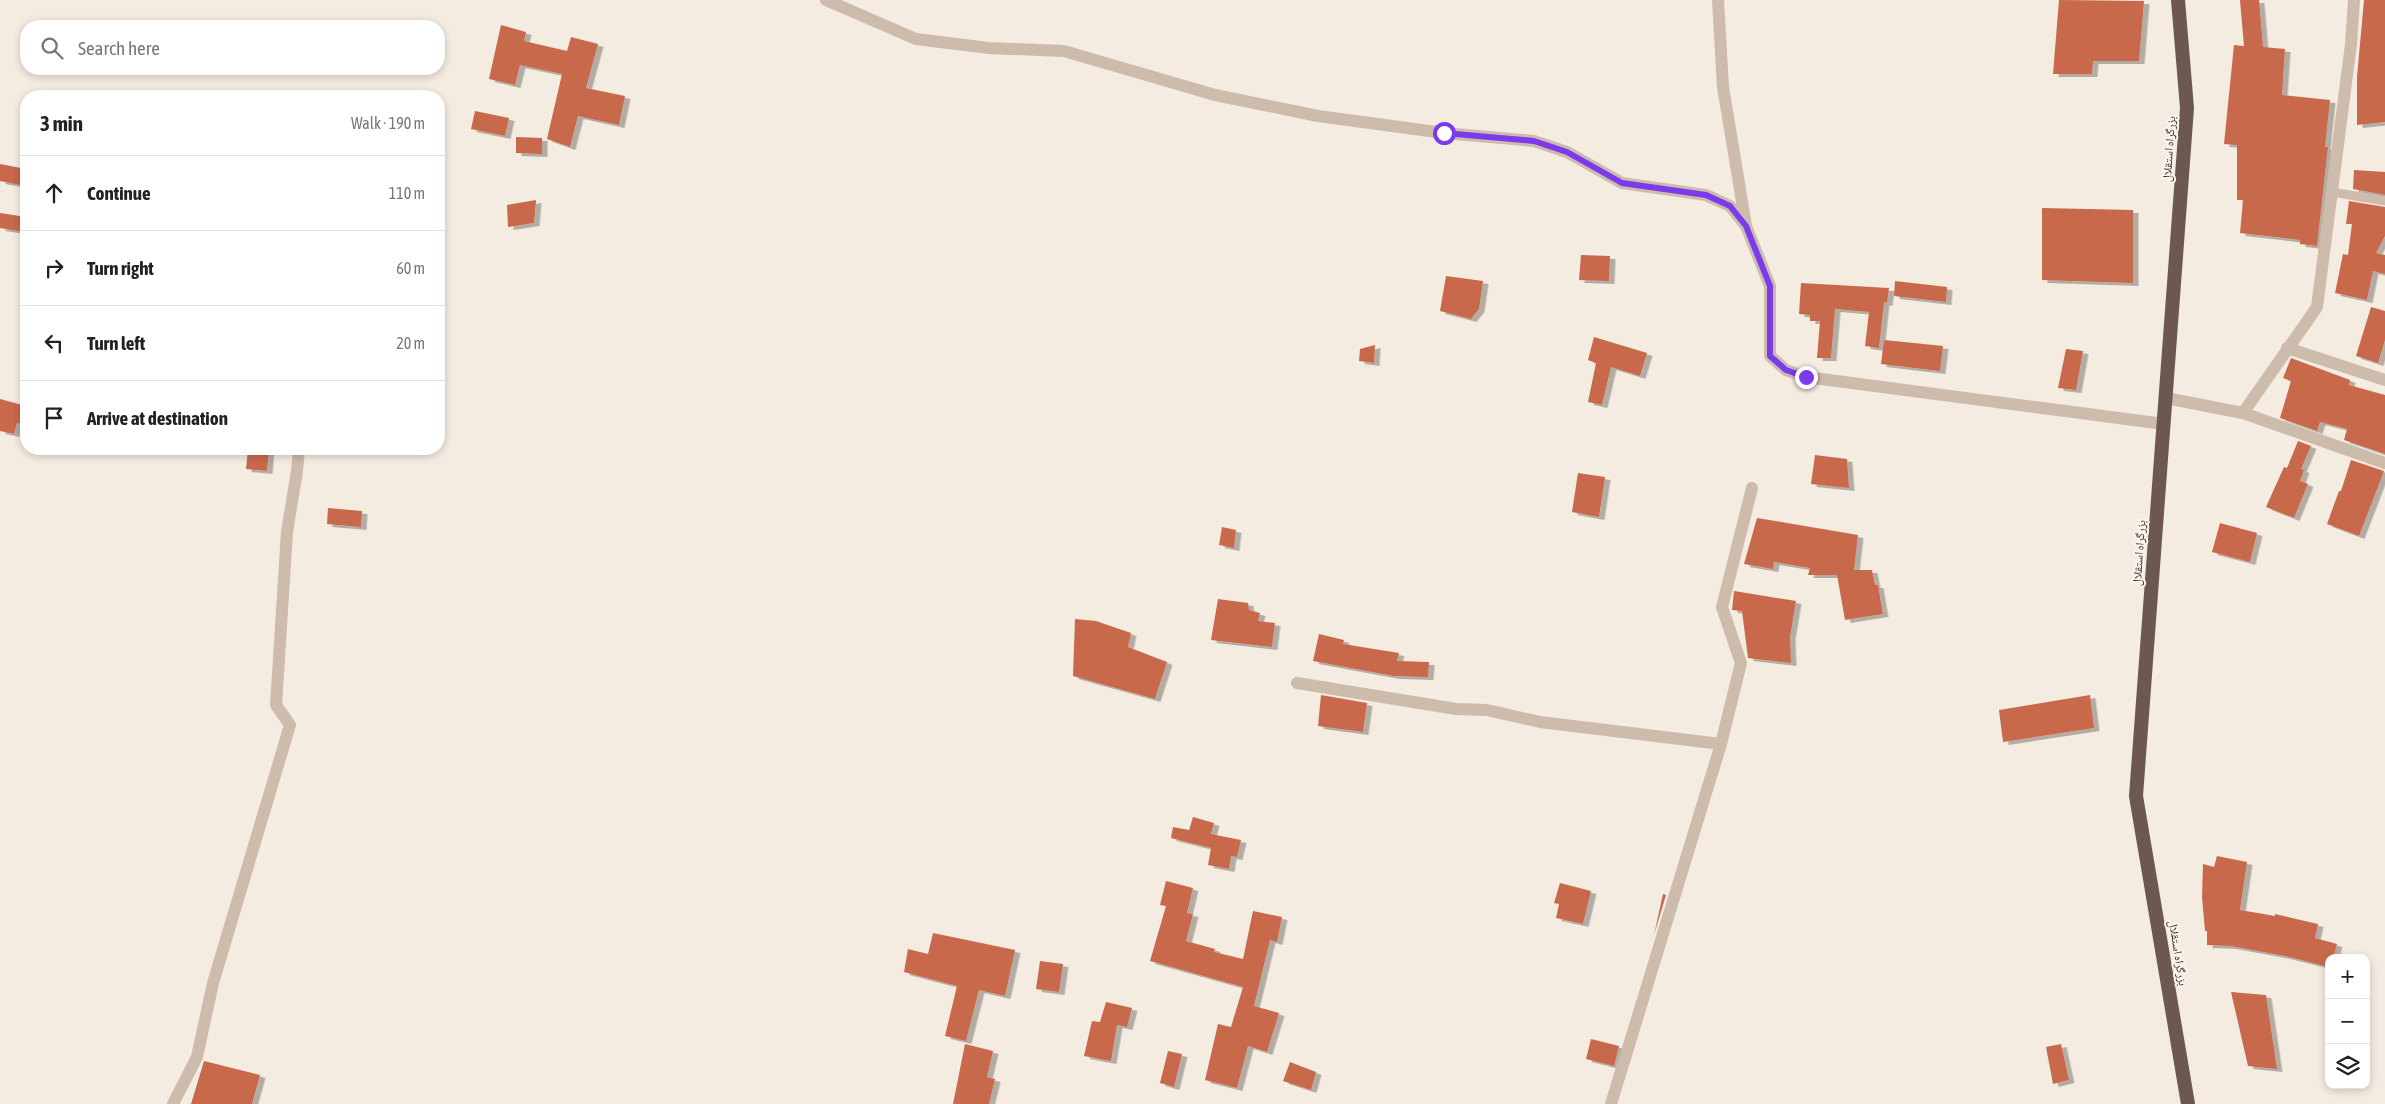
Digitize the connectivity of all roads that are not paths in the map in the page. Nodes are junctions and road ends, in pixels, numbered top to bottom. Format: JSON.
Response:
{"nodes":[{"id":1,"x":826,"y":0,"type":"edge"},
{"id":2,"x":1718,"y":0,"type":"edge"},
{"id":3,"x":2178,"y":0,"type":"edge"},
{"id":4,"x":2354,"y":0,"type":"edge"},
{"id":5,"x":2332,"y":192,"type":"junction"},
{"id":6,"x":2385,"y":201,"type":"edge"},
{"id":7,"x":1746,"y":226,"type":"junction"},
{"id":8,"x":2287,"y":348,"type":"junction"},
{"id":9,"x":2385,"y":380,"type":"edge"},
{"id":10,"x":2166,"y":398,"type":"junction"},
{"id":11,"x":2243,"y":413,"type":"junction"},
{"id":12,"x":2164,"y":424,"type":"junction"},
{"id":13,"x":298,"y":455,"type":"edge"},
{"id":14,"x":2385,"y":463,"type":"edge"},
{"id":15,"x":1752,"y":488,"type":"dead end"},
{"id":16,"x":1297,"y":683,"type":"dead end"},
{"id":17,"x":1720,"y":744,"type":"junction"},
{"id":18,"x":173,"y":1104,"type":"edge"},
{"id":19,"x":1611,"y":1104,"type":"edge"},
{"id":20,"x":2188,"y":1104,"type":"edge"}],
"edges":[{"from":1,"to":7,"type":"street"},
{"from":2,"to":7,"type":"street"},
{"from":3,"to":10,"type":"highway","name":"بزرگراه استقلال"},
{"from":4,"to":5,"type":"street"},
{"from":5,"to":6,"type":"lane"},
{"from":5,"to":8,"type":"street"},
{"from":7,"to":12,"type":"street"},
{"from":8,"to":9,"type":"street"},
{"from":8,"to":11,"type":"street"},
{"from":10,"to":11,"type":"street"},
{"from":10,"to":12,"type":"highway","name":"بزرگراه استقلال"},
{"from":11,"to":14,"type":"street"},
{"from":12,"to":20,"type":"highway","name":"بزرگراه استقلال"},
{"from":13,"to":18,"type":"street"},
{"from":15,"to":17,"type":"street"},
{"from":16,"to":17,"type":"street"},
{"from":17,"to":19,"type":"street"}]}
